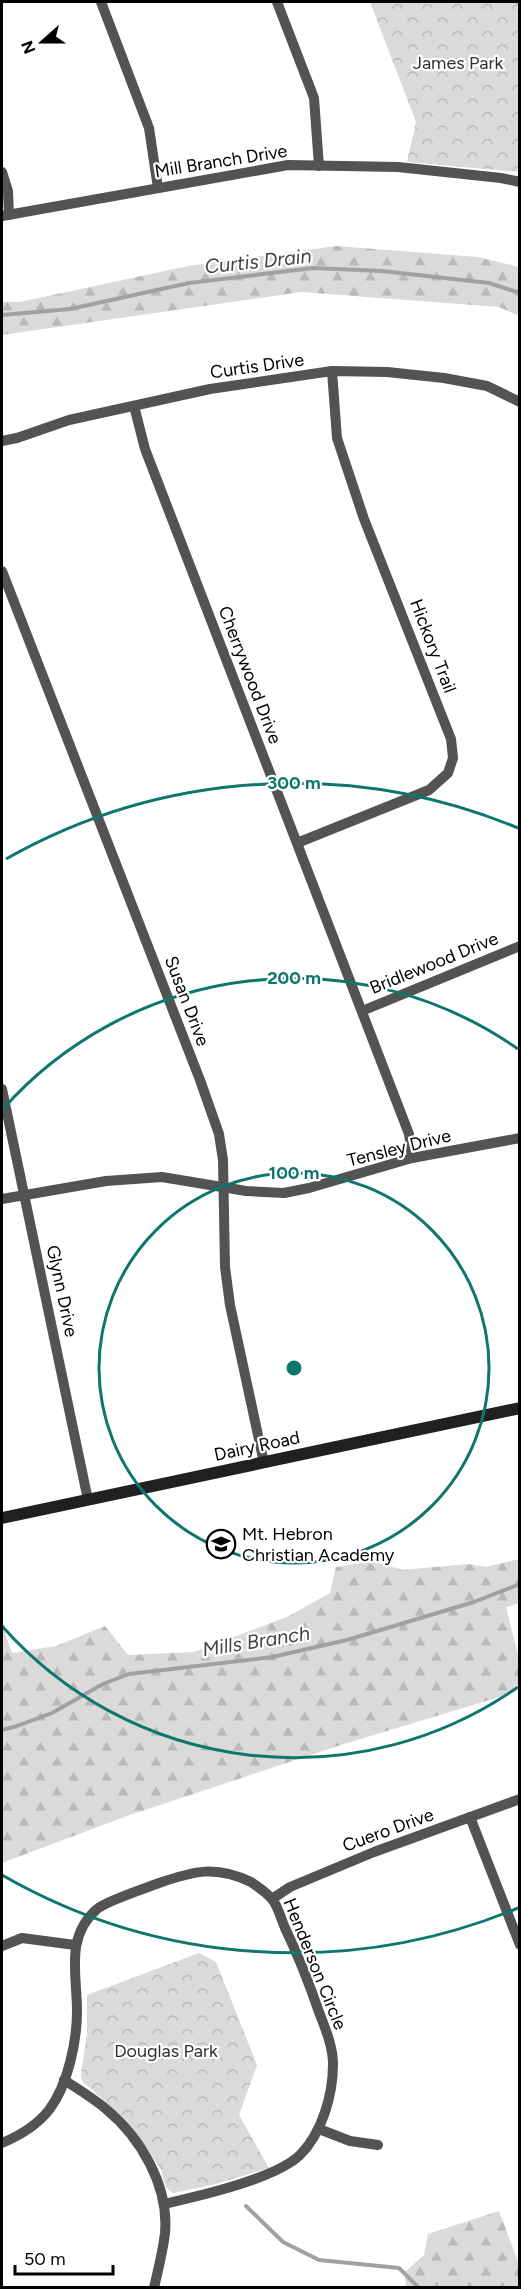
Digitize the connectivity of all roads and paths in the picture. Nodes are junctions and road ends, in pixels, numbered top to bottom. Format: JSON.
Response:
{"nodes":[{"id":1,"x":101,"y":2,"type":"edge"},
{"id":2,"x":277,"y":2,"type":"edge"},
{"id":3,"x":319,"y":166,"type":"junction"},
{"id":4,"x":2,"y":172,"type":"edge"},
{"id":5,"x":519,"y":182,"type":"edge"},
{"id":6,"x":158,"y":188,"type":"junction"},
{"id":7,"x":5,"y":216,"type":"edge"},
{"id":8,"x":333,"y":371,"type":"junction"},
{"id":9,"x":519,"y":402,"type":"edge"},
{"id":10,"x":134,"y":406,"type":"junction"},
{"id":11,"x":2,"y":441,"type":"edge"},
{"id":12,"x":2,"y":571,"type":"edge"},
{"id":13,"x":297,"y":843,"type":"junction"},
{"id":14,"x":519,"y":946,"type":"edge"},
{"id":15,"x":362,"y":1011,"type":"junction"},
{"id":16,"x":2,"y":1089,"type":"edge"},
{"id":17,"x":519,"y":1138,"type":"edge"},
{"id":18,"x":412,"y":1158,"type":"junction"},
{"id":19,"x":224,"y":1187,"type":"junction"},
{"id":20,"x":25,"y":1195,"type":"junction"},
{"id":21,"x":2,"y":1199,"type":"edge"},
{"id":22,"x":519,"y":1408,"type":"edge"},
{"id":23,"x":264,"y":1463,"type":"junction"},
{"id":24,"x":88,"y":1500,"type":"junction"},
{"id":25,"x":2,"y":1518,"type":"edge"},
{"id":26,"x":519,"y":1799,"type":"edge"},
{"id":27,"x":470,"y":1817,"type":"junction"},
{"id":28,"x":273,"y":1899,"type":"junction"},
{"id":29,"x":75,"y":1945,"type":"junction"},
{"id":30,"x":519,"y":1945,"type":"edge"},
{"id":31,"x":2,"y":1946,"type":"edge"},
{"id":32,"x":64,"y":2080,"type":"junction"},
{"id":33,"x":320,"y":2129,"type":"junction"},
{"id":34,"x":2,"y":2143,"type":"edge"},
{"id":35,"x":378,"y":2145,"type":"dead end"},
{"id":36,"x":164,"y":2204,"type":"junction"},
{"id":37,"x":154,"y":2288,"type":"edge"}],
"edges":[{"from":1,"to":6,"type":"street"},
{"from":2,"to":3,"type":"street"},
{"from":3,"to":5,"type":"street","name":"Mill Branch Drive"},
{"from":3,"to":6,"type":"street","name":"Mill Branch Drive"},
{"from":4,"to":7,"type":"street"},
{"from":6,"to":7,"type":"street","name":"Mill Branch Drive"},
{"from":8,"to":9,"type":"street","name":"Curtis Drive"},
{"from":8,"to":10,"type":"street","name":"Curtis Drive"},
{"from":8,"to":13,"type":"street","name":"Hickory Trail"},
{"from":10,"to":11,"type":"street","name":"Curtis Drive"},
{"from":10,"to":13,"type":"street","name":"Cherrywood Drive"},
{"from":12,"to":19,"type":"street","name":"Susan Drive"},
{"from":13,"to":15,"type":"street","name":"Cherrywood Drive"},
{"from":14,"to":15,"type":"street","name":"Bridlewood Drive"},
{"from":15,"to":18,"type":"street","name":"Cherrywood Drive"},
{"from":16,"to":20,"type":"street","name":"Glynn Drive"},
{"from":17,"to":18,"type":"street","name":"Tensley Drive"},
{"from":18,"to":19,"type":"street","name":"Tensley Drive"},
{"from":19,"to":20,"type":"street","name":"Tensley Drive"},
{"from":19,"to":23,"type":"street","name":"Susan Drive"},
{"from":20,"to":21,"type":"street","name":"Tensley Drive"},
{"from":20,"to":24,"type":"street","name":"Glynn Drive"},
{"from":22,"to":23,"type":"street","name":"Dairy Road"},
{"from":23,"to":24,"type":"street","name":"Dairy Road"},
{"from":24,"to":25,"type":"street","name":"Dairy Road"},
{"from":26,"to":27,"type":"street","name":"Cuero Drive"},
{"from":27,"to":28,"type":"street","name":"Cuero Drive"},
{"from":27,"to":30,"type":"street"},
{"from":28,"to":29,"type":"street","name":"Henderson Circle"},
{"from":28,"to":33,"type":"street","name":"Henderson Circle"},
{"from":29,"to":31,"type":"street"},
{"from":29,"to":32,"type":"street","name":"Henderson Circle"},
{"from":32,"to":34,"type":"street","name":"Henderson Circle"},
{"from":32,"to":36,"type":"street"},
{"from":33,"to":35,"type":"street"},
{"from":33,"to":36,"type":"street","name":"Henderson Circle"},
{"from":36,"to":37,"type":"street"}]}
